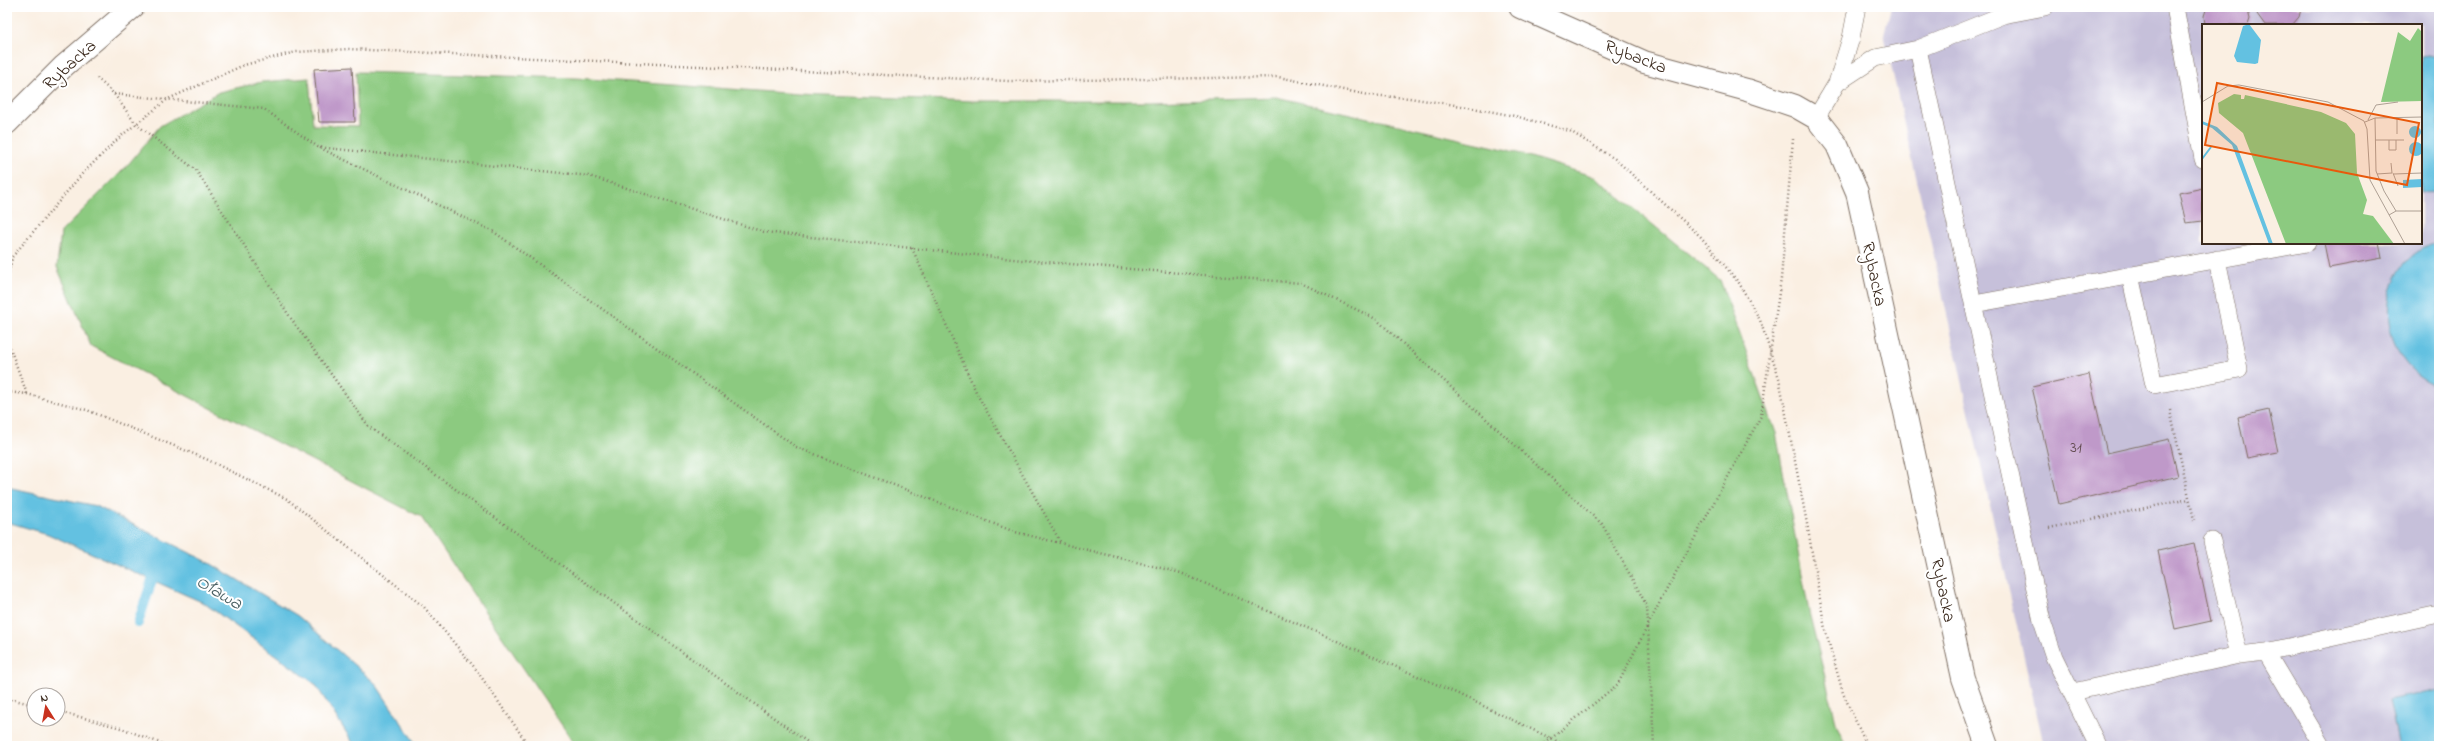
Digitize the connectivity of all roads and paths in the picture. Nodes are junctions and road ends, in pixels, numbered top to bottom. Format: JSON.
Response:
{"nodes":[{"id":1,"x":133,"y":7,"type":"edge"},
{"id":2,"x":1520,"y":7,"type":"edge"},
{"id":3,"x":1857,"y":7,"type":"edge"},
{"id":4,"x":2045,"y":7,"type":"edge"},
{"id":5,"x":2175,"y":7,"type":"edge"},
{"id":6,"x":1918,"y":49,"type":"junction"},
{"id":7,"x":74,"y":57,"type":"junction"},
{"id":8,"x":1837,"y":83,"type":"junction"},
{"id":9,"x":114,"y":94,"type":"junction"},
{"id":10,"x":168,"y":100,"type":"junction"},
{"id":11,"x":1796,"y":106,"type":"junction"},
{"id":12,"x":1816,"y":118,"type":"junction"},
{"id":13,"x":7,"y":123,"type":"edge"},
{"id":14,"x":136,"y":124,"type":"junction"},
{"id":15,"x":318,"y":147,"type":"junction"},
{"id":16,"x":2202,"y":154,"type":"edge"},
{"id":17,"x":2301,"y":244,"type":"edge"},
{"id":18,"x":912,"y":248,"type":"junction"},
{"id":19,"x":12,"y":256,"type":"junction"},
{"id":20,"x":2217,"y":259,"type":"junction"},
{"id":21,"x":7,"y":263,"type":"edge"},
{"id":22,"x":2130,"y":275,"type":"junction"},
{"id":23,"x":7,"y":280,"type":"edge"},
{"id":24,"x":1974,"y":304,"type":"junction"},
{"id":25,"x":7,"y":340,"type":"edge"},
{"id":26,"x":1771,"y":348,"type":"junction"},
{"id":27,"x":2164,"y":383,"type":"junction"},
{"id":28,"x":7,"y":392,"type":"edge"},
{"id":29,"x":27,"y":394,"type":"junction"},
{"id":30,"x":2190,"y":499,"type":"junction"},
{"id":31,"x":2023,"y":534,"type":"junction"},
{"id":32,"x":2212,"y":541,"type":"joint"},
{"id":33,"x":1062,"y":543,"type":"junction"},
{"id":34,"x":2439,"y":614,"type":"edge"},
{"id":35,"x":1648,"y":626,"type":"junction"},
{"id":36,"x":2266,"y":652,"type":"junction"},
{"id":37,"x":2239,"y":655,"type":"junction"},
{"id":38,"x":2073,"y":692,"type":"junction"},
{"id":39,"x":7,"y":698,"type":"edge"},
{"id":40,"x":26,"y":703,"type":"edge"},
{"id":41,"x":66,"y":713,"type":"edge"},
{"id":42,"x":1551,"y":739,"type":"junction"},
{"id":43,"x":168,"y":746,"type":"edge"},
{"id":44,"x":529,"y":746,"type":"edge"},
{"id":45,"x":813,"y":746,"type":"edge"},
{"id":46,"x":1542,"y":746,"type":"edge"},
{"id":47,"x":1567,"y":746,"type":"edge"},
{"id":48,"x":1654,"y":746,"type":"edge"},
{"id":49,"x":1867,"y":746,"type":"edge"},
{"id":50,"x":1987,"y":746,"type":"edge"},
{"id":51,"x":2098,"y":746,"type":"edge"},
{"id":52,"x":2322,"y":746,"type":"edge"}],
"edges":[{"from":1,"to":7,"type":"street","name":"Rybacka"},
{"from":2,"to":11,"type":"street","name":"Rybacka"},
{"from":3,"to":8,"type":"lane"},
{"from":4,"to":6,"type":"lane"},
{"from":5,"to":16,"type":"lane"},
{"from":6,"to":8,"type":"lane"},
{"from":6,"to":24,"type":"lane"},
{"from":7,"to":9,"type":"path"},
{"from":7,"to":13,"type":"street","name":"Rybacka"},
{"from":8,"to":12,"type":"lane"},
{"from":9,"to":10,"type":"path"},
{"from":9,"to":14,"type":"path"},
{"from":10,"to":14,"type":"path"},
{"from":10,"to":15,"type":"path"},
{"from":10,"to":26,"type":"path"},
{"from":11,"to":12,"type":"street","name":"Rybacka"},
{"from":11,"to":26,"type":"path"},
{"from":12,"to":50,"type":"street","name":"Rybacka"},
{"from":14,"to":19,"type":"path"},
{"from":14,"to":45,"type":"path"},
{"from":15,"to":18,"type":"path"},
{"from":15,"to":33,"type":"path"},
{"from":17,"to":20,"type":"lane"},
{"from":18,"to":33,"type":"path"},
{"from":18,"to":35,"type":"path"},
{"from":19,"to":21,"type":"path"},
{"from":19,"to":23,"type":"path"},
{"from":20,"to":22,"type":"lane"},
{"from":20,"to":27,"type":"lane"},
{"from":22,"to":24,"type":"lane"},
{"from":22,"to":27,"type":"lane"},
{"from":24,"to":31,"type":"lane"},
{"from":25,"to":29,"type":"path"},
{"from":26,"to":35,"type":"path"},
{"from":26,"to":49,"type":"path"},
{"from":27,"to":30,"type":"path"},
{"from":28,"to":29,"type":"path"},
{"from":29,"to":44,"type":"path"},
{"from":30,"to":31,"type":"path"},
{"from":30,"to":32,"type":"path"},
{"from":31,"to":38,"type":"lane"},
{"from":32,"to":37,"type":"lane"},
{"from":33,"to":42,"type":"path"},
{"from":34,"to":36,"type":"lane"},
{"from":35,"to":42,"type":"path"},
{"from":35,"to":48,"type":"path"},
{"from":36,"to":37,"type":"lane"},
{"from":36,"to":52,"type":"lane"},
{"from":37,"to":38,"type":"lane"},
{"from":38,"to":51,"type":"lane"},
{"from":39,"to":40,"type":"path"},
{"from":41,"to":43,"type":"path"},
{"from":42,"to":46,"type":"path"},
{"from":42,"to":47,"type":"path"}]}
